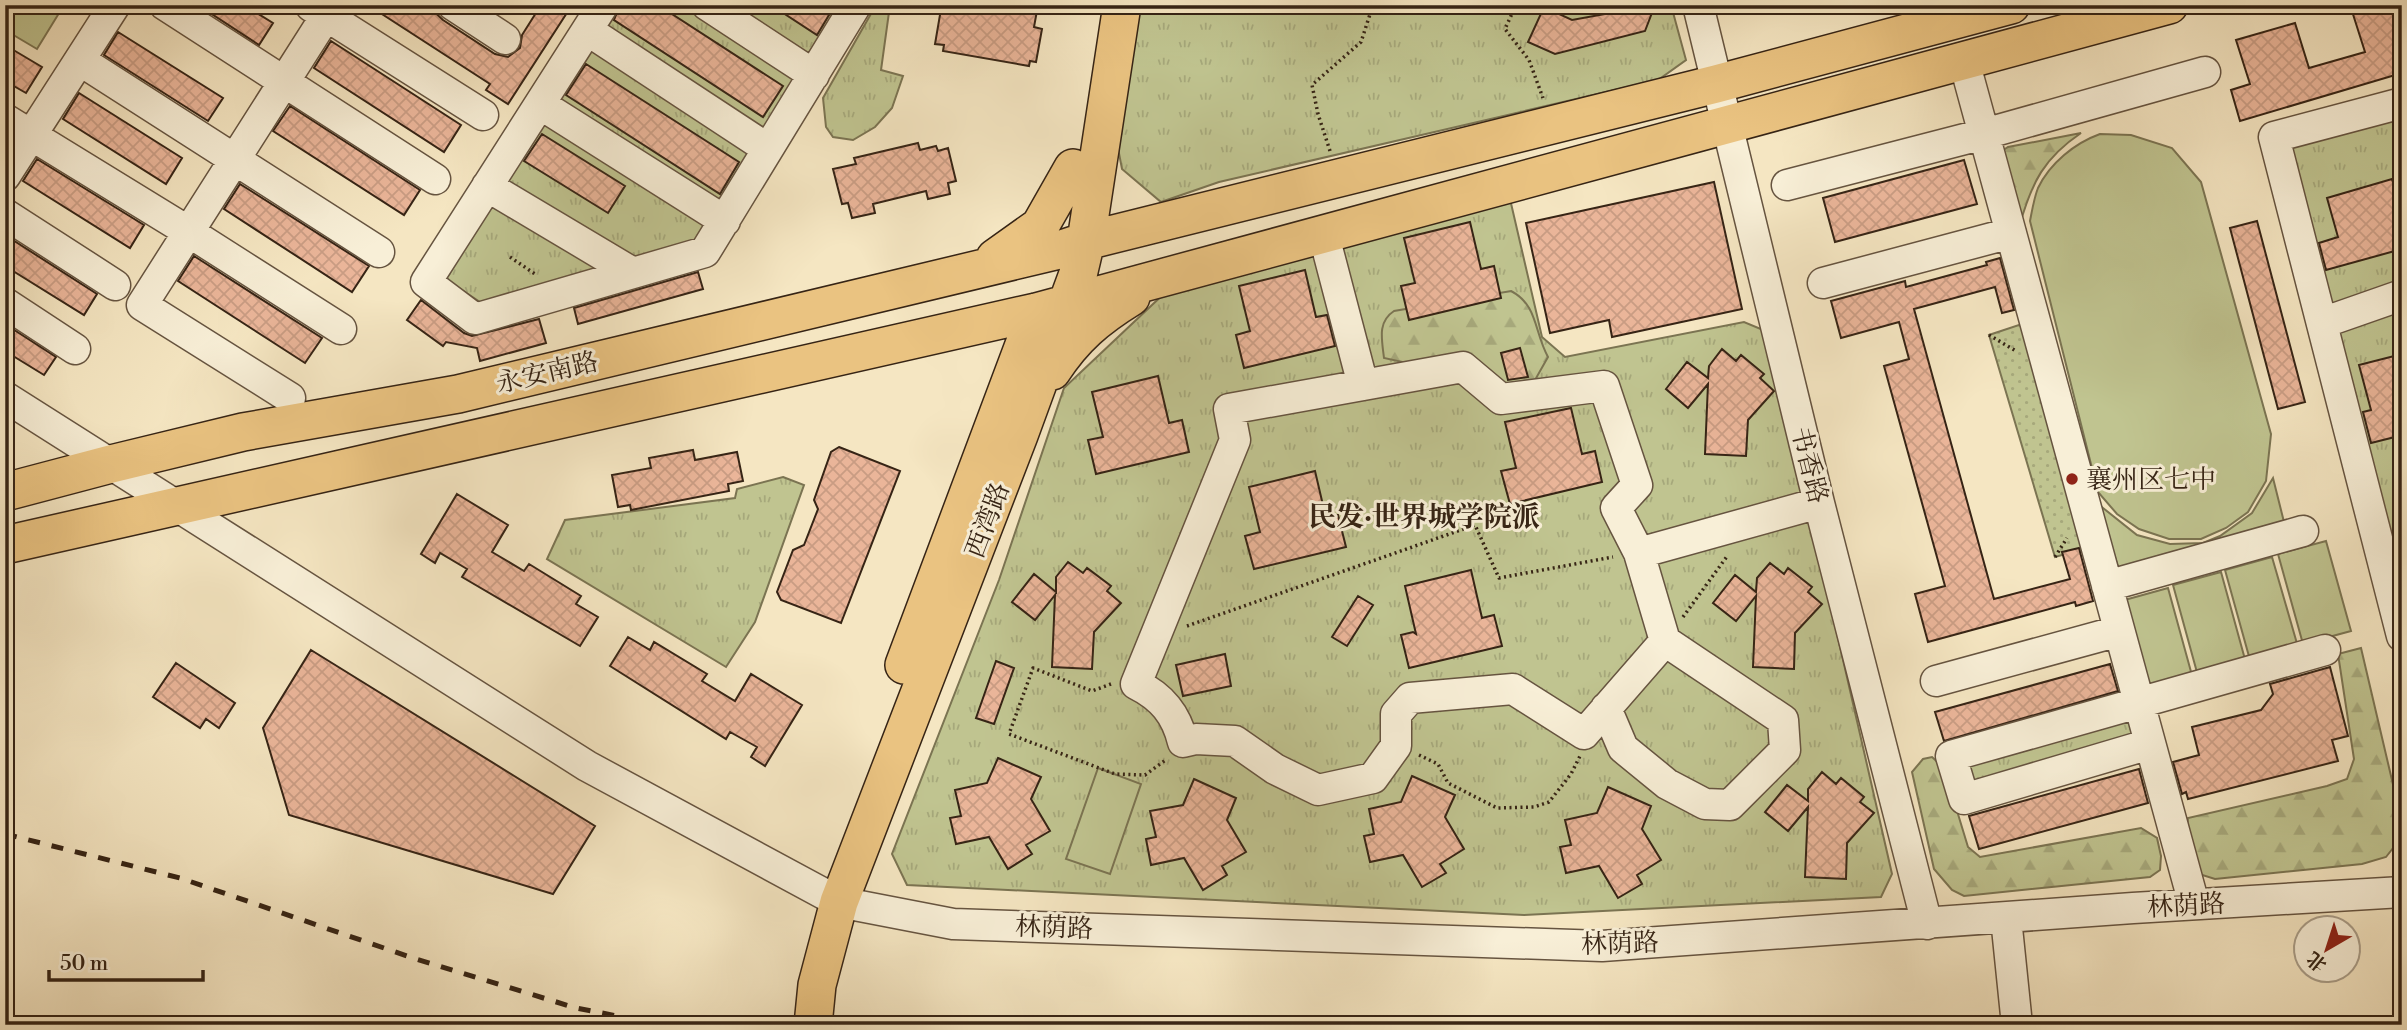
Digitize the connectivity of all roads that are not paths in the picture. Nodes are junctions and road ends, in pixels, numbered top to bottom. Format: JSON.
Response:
{"nodes":[{"id":1,"x":116,"y":5,"type":"edge"},
{"id":2,"x":164,"y":5,"type":"edge"},
{"id":3,"x":453,"y":5,"type":"edge"},
{"id":4,"x":603,"y":5,"type":"edge"},
{"id":5,"x":707,"y":5,"type":"edge"},
{"id":6,"x":856,"y":5,"type":"edge"},
{"id":7,"x":1100,"y":5,"type":"edge"},
{"id":8,"x":1122,"y":5,"type":"edge"},
{"id":9,"x":1698,"y":5,"type":"edge"},
{"id":10,"x":2011,"y":5,"type":"edge"},
{"id":11,"x":2169,"y":5,"type":"edge"},
{"id":12,"x":323,"y":9,"type":"edge"},
{"id":13,"x":587,"y":30,"type":"junction"},
{"id":14,"x":505,"y":39,"type":"dead end"},
{"id":15,"x":81,"y":61,"type":"junction"},
{"id":16,"x":1964,"y":61,"type":"junction"},
{"id":17,"x":2205,"y":72,"type":"dead end"},
{"id":18,"x":814,"y":75,"type":"junction"},
{"id":19,"x":285,"y":80,"type":"junction"},
{"id":20,"x":1716,"y":84,"type":"junction"},
{"id":21,"x":2402,"y":103,"type":"edge"},
{"id":22,"x":540,"y":104,"type":"junction"},
{"id":23,"x":483,"y":115,"type":"dead end"},
{"id":24,"x":5,"y":119,"type":"edge"},
{"id":25,"x":1726,"y":126,"type":"junction"},
{"id":26,"x":1984,"y":134,"type":"junction"},
{"id":27,"x":32,"y":136,"type":"junction"},
{"id":28,"x":768,"y":149,"type":"junction"},
{"id":29,"x":234,"y":160,"type":"junction"},
{"id":30,"x":1085,"y":171,"type":"junction"},
{"id":31,"x":5,"y":176,"type":"edge"},
{"id":32,"x":435,"y":179,"type":"dead end"},
{"id":33,"x":487,"y":186,"type":"junction"},
{"id":34,"x":1787,"y":186,"type":"dead end"},
{"id":35,"x":5,"y":214,"type":"edge"},
{"id":36,"x":1180,"y":218,"type":"junction"},
{"id":37,"x":724,"y":221,"type":"junction"},
{"id":38,"x":189,"y":232,"type":"junction"},
{"id":39,"x":2011,"y":233,"type":"junction"},
{"id":40,"x":1324,"y":236,"type":"junction"},
{"id":41,"x":1073,"y":245,"type":"junction"},
{"id":42,"x":379,"y":252,"type":"dead end"},
{"id":43,"x":975,"y":270,"type":"junction"},
{"id":44,"x":634,"y":273,"type":"junction"},
{"id":45,"x":1160,"y":280,"type":"junction"},
{"id":46,"x":1823,"y":283,"type":"dead end"},
{"id":47,"x":115,"y":285,"type":"dead end"},
{"id":48,"x":2402,"y":295,"type":"edge"},
{"id":49,"x":5,"y":303,"type":"edge"},
{"id":50,"x":1051,"y":309,"type":"junction"},
{"id":51,"x":2322,"y":323,"type":"junction"},
{"id":52,"x":341,"y":329,"type":"dead end"},
{"id":53,"x":910,"y":341,"type":"junction"},
{"id":54,"x":75,"y":349,"type":"dead end"},
{"id":55,"x":1363,"y":385,"type":"junction"},
{"id":56,"x":5,"y":397,"type":"edge"},
{"id":57,"x":290,"y":398,"type":"dead end"},
{"id":58,"x":1030,"y":404,"type":"junction"},
{"id":59,"x":339,"y":415,"type":"junction"},
{"id":60,"x":993,"y":427,"type":"junction"},
{"id":61,"x":111,"y":464,"type":"junction"},
{"id":62,"x":354,"y":465,"type":"junction"},
{"id":63,"x":5,"y":492,"type":"edge"},
{"id":64,"x":1819,"y":503,"type":"junction"},
{"id":65,"x":176,"y":505,"type":"junction"},
{"id":66,"x":2303,"y":531,"type":"dead end"},
{"id":67,"x":5,"y":545,"type":"edge"},
{"id":68,"x":1639,"y":552,"type":"junction"},
{"id":69,"x":2107,"y":586,"type":"junction"},
{"id":70,"x":2119,"y":631,"type":"junction"},
{"id":71,"x":2402,"y":636,"type":"edge"},
{"id":72,"x":1665,"y":641,"type":"junction"},
{"id":73,"x":2325,"y":650,"type":"dead end"},
{"id":74,"x":1936,"y":681,"type":"dead end"},
{"id":75,"x":2139,"y":704,"type":"junction"},
{"id":76,"x":1606,"y":708,"type":"junction"},
{"id":77,"x":2150,"y":744,"type":"junction"},
{"id":78,"x":2402,"y":892,"type":"edge"},
{"id":79,"x":829,"y":897,"type":"junction"},
{"id":80,"x":2194,"y":904,"type":"junction"},
{"id":81,"x":2006,"y":918,"type":"junction"},
{"id":82,"x":1927,"y":924,"type":"junction"},
{"id":83,"x":792,"y":1025,"type":"edge"},
{"id":84,"x":813,"y":1025,"type":"edge"},
{"id":85,"x":2017,"y":1025,"type":"edge"}],
"edges":[{"from":1,"to":15,"type":"street"},
{"from":2,"to":19,"type":"street"},
{"from":3,"to":14,"type":"street"},
{"from":4,"to":13,"type":"street"},
{"from":5,"to":18,"type":"street"},
{"from":6,"to":18,"type":"street"},
{"from":7,"to":30,"type":"main road","name":"西湾路"},
{"from":8,"to":30,"type":"main road","name":"西湾路"},
{"from":9,"to":20,"type":"street","name":"书香路"},
{"from":10,"to":20,"type":"main road","name":"永安南路"},
{"from":11,"to":16,"type":"main road","name":"永安南路"},
{"from":12,"to":19,"type":"street"},
{"from":12,"to":23,"type":"street"},
{"from":13,"to":22,"type":"street"},
{"from":13,"to":28,"type":"street"},
{"from":15,"to":27,"type":"street"},
{"from":15,"to":29,"type":"street"},
{"from":16,"to":25,"type":"main road","name":"永安南路"},
{"from":16,"to":26,"type":"street"},
{"from":17,"to":26,"type":"street"},
{"from":18,"to":28,"type":"street"},
{"from":19,"to":29,"type":"street"},
{"from":19,"to":32,"type":"street"},
{"from":20,"to":25,"type":"street","name":"书香路"},
{"from":20,"to":36,"type":"main road","name":"永安南路"},
{"from":21,"to":51,"type":"street"},
{"from":22,"to":33,"type":"street"},
{"from":22,"to":37,"type":"street"},
{"from":24,"to":27,"type":"street"},
{"from":25,"to":40,"type":"main road","name":"永安南路"},
{"from":25,"to":64,"type":"street","name":"书香路"},
{"from":26,"to":34,"type":"street"},
{"from":26,"to":39,"type":"street"},
{"from":27,"to":31,"type":"street"},
{"from":27,"to":38,"type":"street"},
{"from":28,"to":37,"type":"street"},
{"from":29,"to":38,"type":"street"},
{"from":29,"to":42,"type":"street"},
{"from":30,"to":36,"type":"main road"},
{"from":30,"to":41,"type":"main road","name":"西湾路"},
{"from":30,"to":43,"type":"main road"},
{"from":33,"to":44,"type":"street"},
{"from":33,"to":44,"type":"street"},
{"from":35,"to":47,"type":"street"},
{"from":36,"to":41,"type":"main road","name":"永安南路"},
{"from":37,"to":44,"type":"street"},
{"from":38,"to":52,"type":"street"},
{"from":38,"to":57,"type":"street"},
{"from":39,"to":46,"type":"street"},
{"from":39,"to":69,"type":"street"},
{"from":40,"to":45,"type":"main road","name":"永安南路"},
{"from":40,"to":55,"type":"street"},
{"from":41,"to":43,"type":"main road","name":"永安南路"},
{"from":41,"to":50,"type":"main road","name":"西湾路"},
{"from":43,"to":59,"type":"main road","name":"永安南路"},
{"from":45,"to":50,"type":"main road","name":"永安南路"},
{"from":45,"to":58,"type":"main road"},
{"from":48,"to":51,"type":"street"},
{"from":49,"to":54,"type":"street"},
{"from":50,"to":53,"type":"main road","name":"永安南路"},
{"from":50,"to":58,"type":"main road","name":"西湾路"},
{"from":50,"to":60,"type":"main road","name":"西湾路"},
{"from":51,"to":71,"type":"street"},
{"from":53,"to":60,"type":"main road"},
{"from":53,"to":62,"type":"main road","name":"永安南路"},
{"from":55,"to":68,"type":"street"},
{"from":55,"to":76,"type":"street"},
{"from":56,"to":61,"type":"street","name":"林荫路"},
{"from":58,"to":79,"type":"main road","name":"西湾路"},
{"from":59,"to":61,"type":"main road","name":"永安南路"},
{"from":59,"to":62,"type":"main road"},
{"from":60,"to":79,"type":"main road","name":"西湾路"},
{"from":61,"to":63,"type":"main road","name":"永安南路"},
{"from":61,"to":65,"type":"street","name":"林荫路"},
{"from":62,"to":65,"type":"main road","name":"永安南路"},
{"from":64,"to":68,"type":"street"},
{"from":64,"to":82,"type":"street","name":"书香路"},
{"from":65,"to":67,"type":"main road","name":"永安南路"},
{"from":65,"to":79,"type":"street","name":"林荫路"},
{"from":66,"to":69,"type":"street"},
{"from":68,"to":72,"type":"street"},
{"from":69,"to":70,"type":"street"},
{"from":70,"to":74,"type":"street"},
{"from":70,"to":75,"type":"street"},
{"from":72,"to":76,"type":"street"},
{"from":72,"to":76,"type":"street"},
{"from":73,"to":75,"type":"street"},
{"from":75,"to":77,"type":"street"},
{"from":75,"to":77,"type":"street"},
{"from":77,"to":80,"type":"street"},
{"from":78,"to":80,"type":"street","name":"林荫路"},
{"from":79,"to":82,"type":"street","name":"林荫路"},
{"from":79,"to":83,"type":"main road","name":"西湾路"},
{"from":79,"to":84,"type":"main road","name":"西湾路"},
{"from":80,"to":81,"type":"street","name":"林荫路"},
{"from":81,"to":82,"type":"street","name":"林荫路"},
{"from":81,"to":85,"type":"street"}]}
